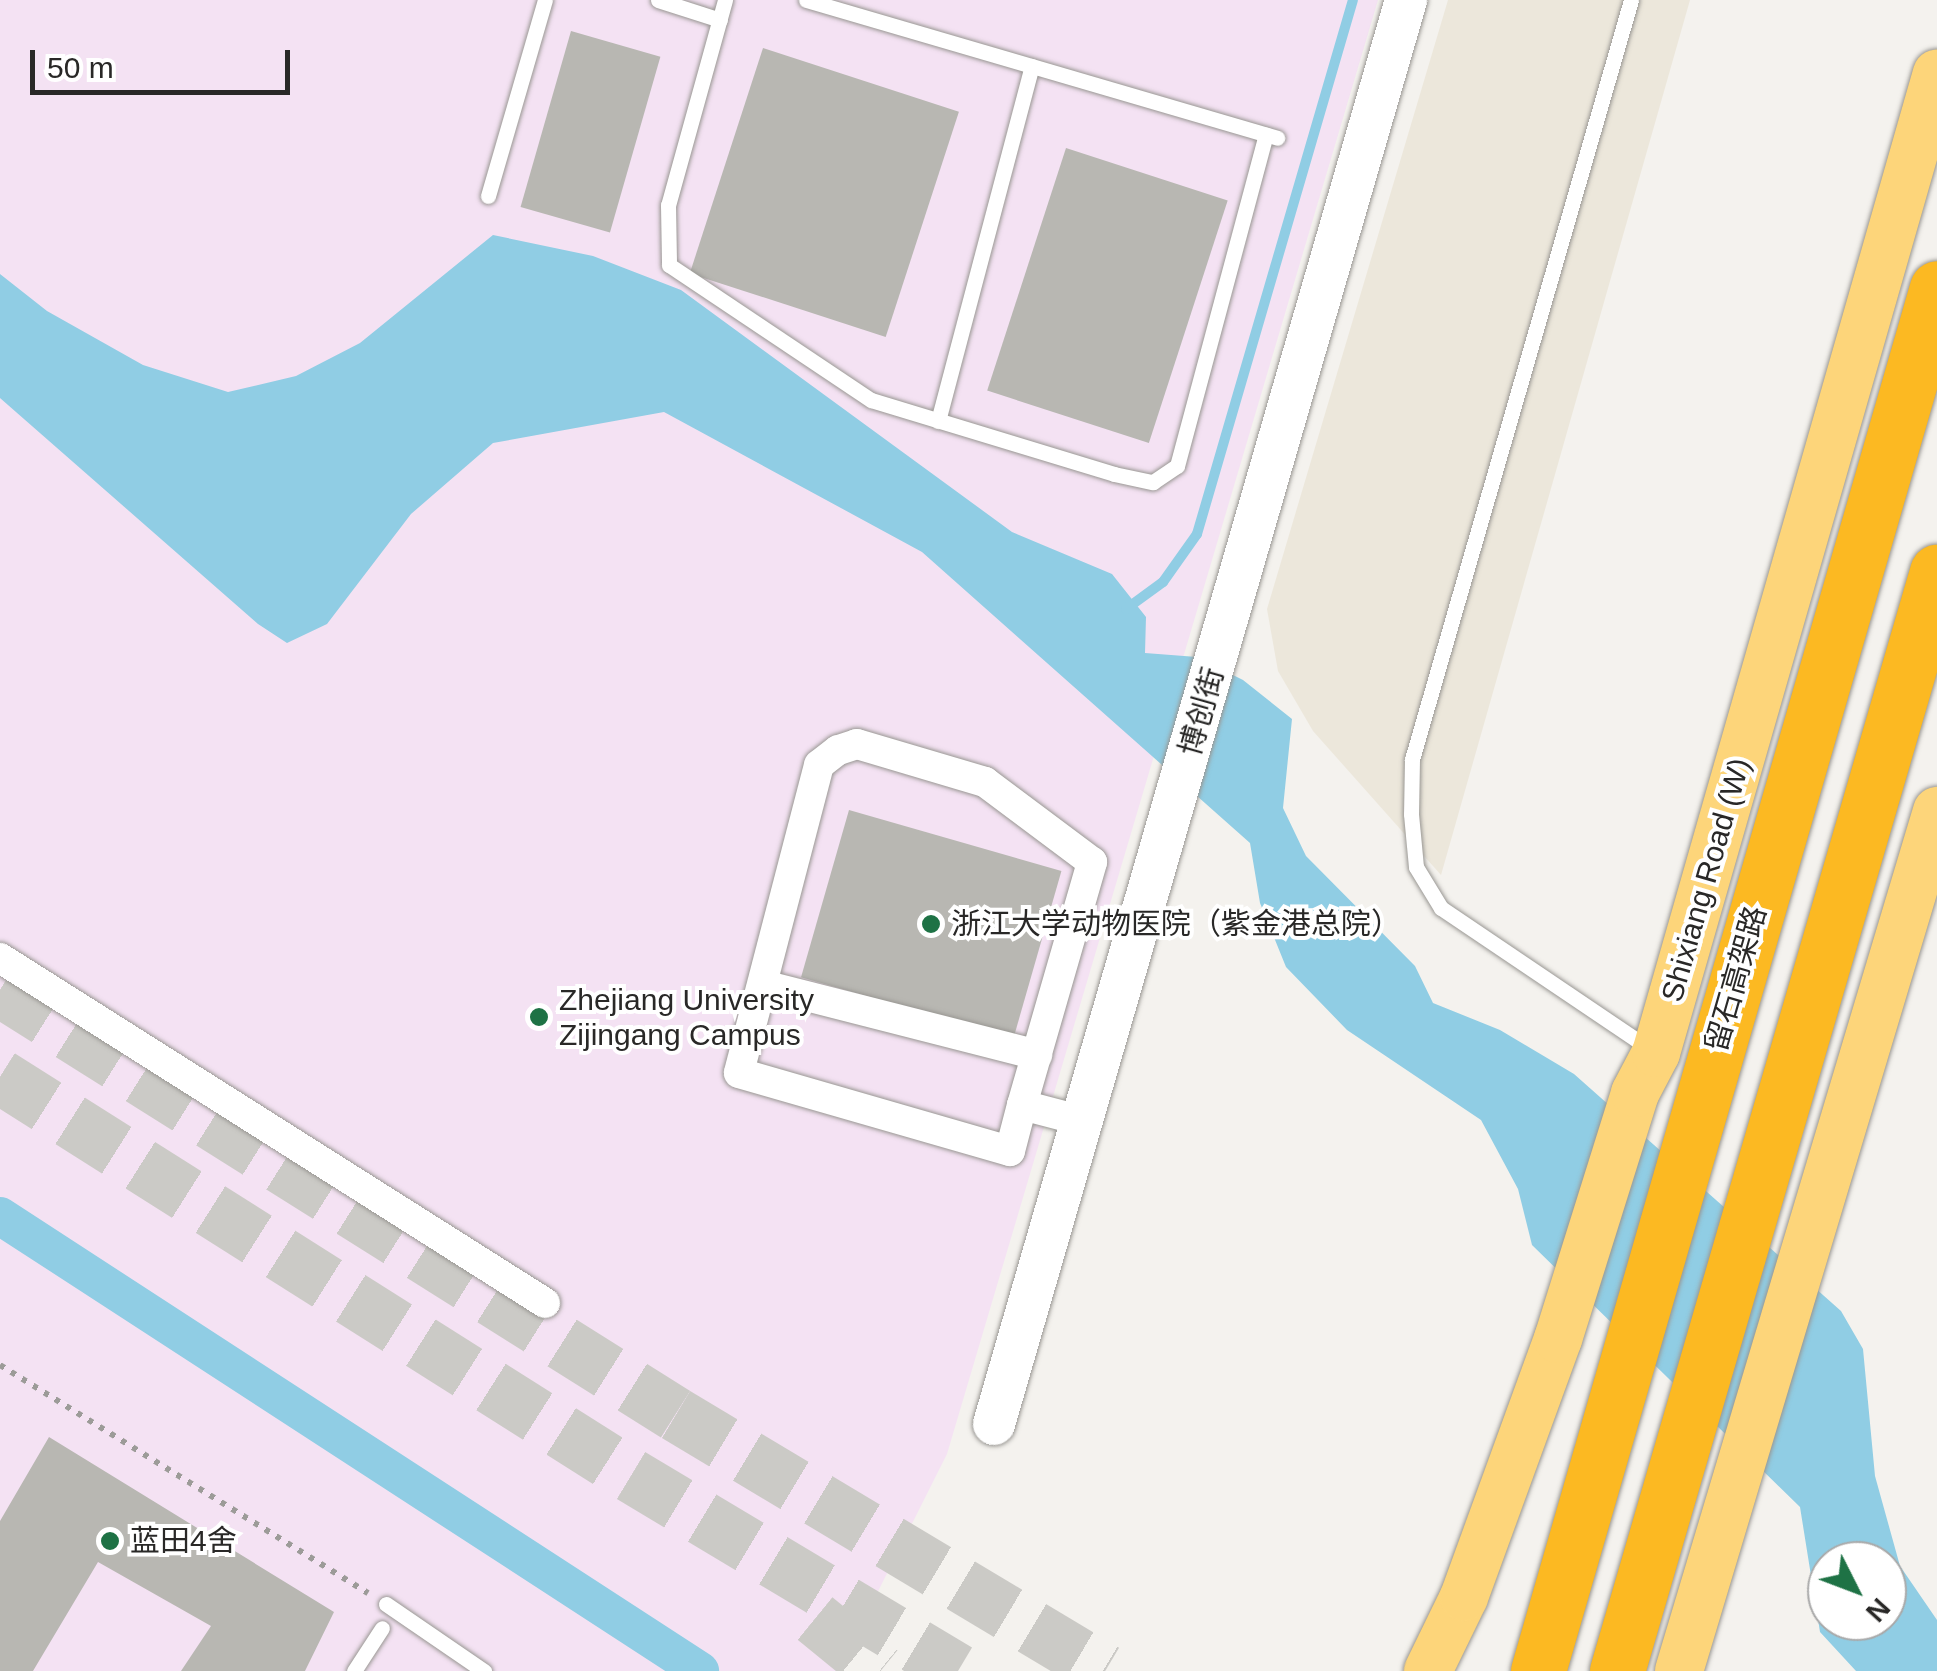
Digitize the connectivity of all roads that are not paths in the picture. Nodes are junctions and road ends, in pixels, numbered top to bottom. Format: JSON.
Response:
{"nodes":[{"id":1,"x":545,"y":0,"type":"edge"},
{"id":2,"x":658,"y":0,"type":"edge"},
{"id":3,"x":725,"y":0,"type":"edge"},
{"id":4,"x":806,"y":0,"type":"edge"},
{"id":5,"x":1406,"y":0,"type":"edge"},
{"id":6,"x":1631,"y":0,"type":"edge"},
{"id":7,"x":720,"y":20,"type":"junction"},
{"id":8,"x":1032,"y":66,"type":"junction"},
{"id":9,"x":1937,"y":73,"type":"edge"},
{"id":10,"x":488,"y":196,"type":"dead end"},
{"id":11,"x":1937,"y":288,"type":"edge"},
{"id":12,"x":938,"y":421,"type":"junction"},
{"id":13,"x":1937,"y":572,"type":"edge"},
{"id":14,"x":1937,"y":812,"type":"edge"},
{"id":15,"x":0,"y":958,"type":"edge"},
{"id":16,"x":763,"y":985,"type":"junction"},
{"id":17,"x":1036,"y":1055,"type":"junction"},
{"id":18,"x":1646,"y":1073,"type":"junction"},
{"id":19,"x":1022,"y":1105,"type":"junction"},
{"id":20,"x":1082,"y":1121,"type":"junction"},
{"id":21,"x":544,"y":1303,"type":"dead end"},
{"id":22,"x":994,"y":1424,"type":"dead end"},
{"id":23,"x":386,"y":1604,"type":"road end"},
{"id":24,"x":382,"y":1628,"type":"dead end"},
{"id":25,"x":354,"y":1671,"type":"edge"},
{"id":26,"x":484,"y":1671,"type":"edge"},
{"id":27,"x":1428,"y":1671,"type":"edge"},
{"id":28,"x":1538,"y":1671,"type":"edge"},
{"id":29,"x":1617,"y":1671,"type":"edge"},
{"id":30,"x":1679,"y":1671,"type":"edge"}],
"edges":[{"from":1,"to":10,"type":"lane"},
{"from":2,"to":7,"type":"lane"},
{"from":3,"to":7,"type":"lane"},
{"from":4,"to":8,"type":"lane"},
{"from":5,"to":20,"type":"street","name":"博创街"},
{"from":6,"to":18,"type":"lane"},
{"from":7,"to":12,"type":"lane"},
{"from":8,"to":12,"type":"lane"},
{"from":8,"to":12,"type":"lane"},
{"from":9,"to":18,"type":"main road","name":"Shixiang Road (W)"},
{"from":11,"to":28,"type":"highway","name":"留石高架路"},
{"from":13,"to":29,"type":"highway"},
{"from":14,"to":30,"type":"main road"},
{"from":15,"to":21,"type":"street"},
{"from":16,"to":17,"type":"street"},
{"from":16,"to":17,"type":"street"},
{"from":16,"to":19,"type":"street"},
{"from":17,"to":19,"type":"street"},
{"from":18,"to":27,"type":"main road","name":"Shixiang Road (W)"},
{"from":19,"to":20,"type":"street"},
{"from":20,"to":22,"type":"street","name":"博创街"},
{"from":23,"to":26,"type":"lane"},
{"from":24,"to":25,"type":"lane"}]}
